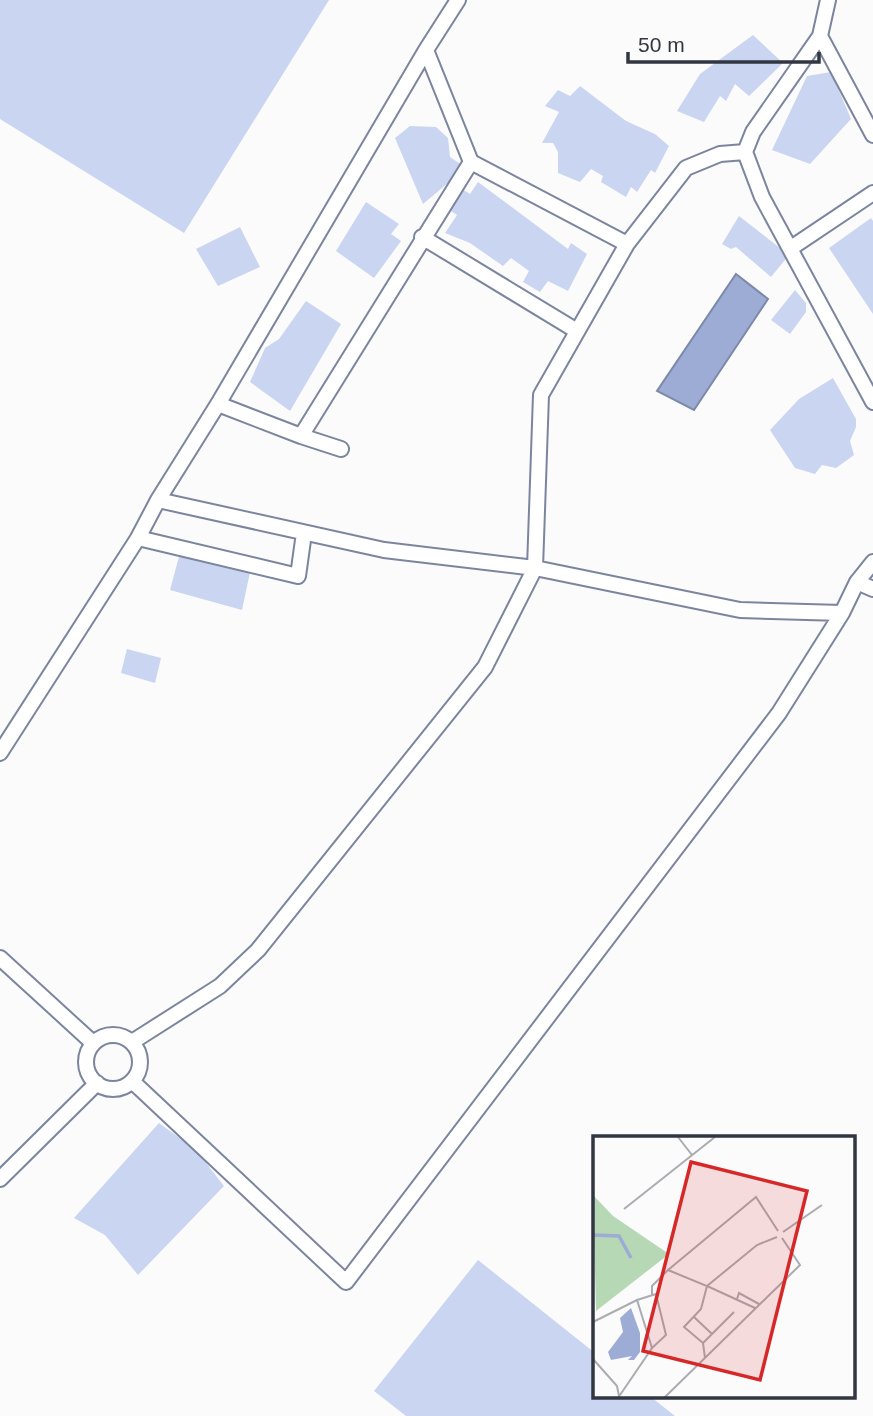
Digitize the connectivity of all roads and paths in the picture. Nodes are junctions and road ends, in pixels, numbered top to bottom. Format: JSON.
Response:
{"nodes":[{"id":1,"x":458,"y":0,"type":"edge"},
{"id":2,"x":828,"y":0,"type":"edge"},
{"id":3,"x":820,"y":36,"type":"junction"},
{"id":4,"x":426,"y":50,"type":"junction"},
{"id":5,"x":873,"y":135,"type":"edge"},
{"id":6,"x":745,"y":152,"type":"junction"},
{"id":7,"x":471,"y":162,"type":"junction"},
{"id":8,"x":873,"y":193,"type":"edge"},
{"id":9,"x":422,"y":237,"type":"junction"},
{"id":10,"x":627,"y":244,"type":"junction"},
{"id":11,"x":791,"y":248,"type":"junction"},
{"id":12,"x":577,"y":331,"type":"junction"},
{"id":13,"x":873,"y":402,"type":"edge"},
{"id":14,"x":218,"y":404,"type":"junction"},
{"id":15,"x":301,"y":436,"type":"junction"},
{"id":16,"x":341,"y":449,"type":"dead end"},
{"id":17,"x":158,"y":500,"type":"junction"},
{"id":18,"x":304,"y":533,"type":"junction"},
{"id":19,"x":138,"y":538,"type":"junction"},
{"id":20,"x":873,"y":562,"type":"edge"},
{"id":21,"x":536,"y":568,"type":"junction"},
{"id":22,"x":857,"y":582,"type":"junction"},
{"id":23,"x":873,"y":589,"type":"edge"},
{"id":24,"x":842,"y":614,"type":"junction"},
{"id":25,"x":0,"y":753,"type":"edge"},
{"id":26,"x":0,"y":958,"type":"edge"},
{"id":27,"x":132,"y":1042,"type":"junction"},
{"id":28,"x":93,"y":1043,"type":"junction"},
{"id":29,"x":132,"y":1081,"type":"junction"},
{"id":30,"x":97,"y":1083,"type":"junction"},
{"id":31,"x":0,"y":1179,"type":"edge"}],
"edges":[{"from":1,"to":4,"type":"lane"},
{"from":2,"to":3,"type":"lane"},
{"from":3,"to":5,"type":"lane"},
{"from":3,"to":6,"type":"lane"},
{"from":4,"to":7,"type":"lane"},
{"from":4,"to":14,"type":"lane"},
{"from":6,"to":10,"type":"lane"},
{"from":6,"to":11,"type":"lane"},
{"from":7,"to":9,"type":"lane"},
{"from":7,"to":10,"type":"lane"},
{"from":8,"to":11,"type":"lane"},
{"from":9,"to":12,"type":"lane"},
{"from":9,"to":15,"type":"lane"},
{"from":10,"to":12,"type":"lane"},
{"from":11,"to":13,"type":"lane"},
{"from":12,"to":21,"type":"lane"},
{"from":14,"to":15,"type":"lane"},
{"from":14,"to":17,"type":"lane"},
{"from":15,"to":16,"type":"lane"},
{"from":17,"to":18,"type":"lane"},
{"from":17,"to":19,"type":"lane"},
{"from":18,"to":19,"type":"lane"},
{"from":18,"to":21,"type":"lane"},
{"from":19,"to":25,"type":"lane"},
{"from":20,"to":22,"type":"lane"},
{"from":21,"to":24,"type":"lane"},
{"from":21,"to":27,"type":"lane"},
{"from":22,"to":23,"type":"lane"},
{"from":22,"to":24,"type":"lane"},
{"from":24,"to":29,"type":"lane"},
{"from":26,"to":28,"type":"lane"},
{"from":27,"to":28,"type":"lane"},
{"from":27,"to":29,"type":"lane"},
{"from":28,"to":30,"type":"lane"},
{"from":29,"to":30,"type":"lane"},
{"from":30,"to":31,"type":"lane"}]}
